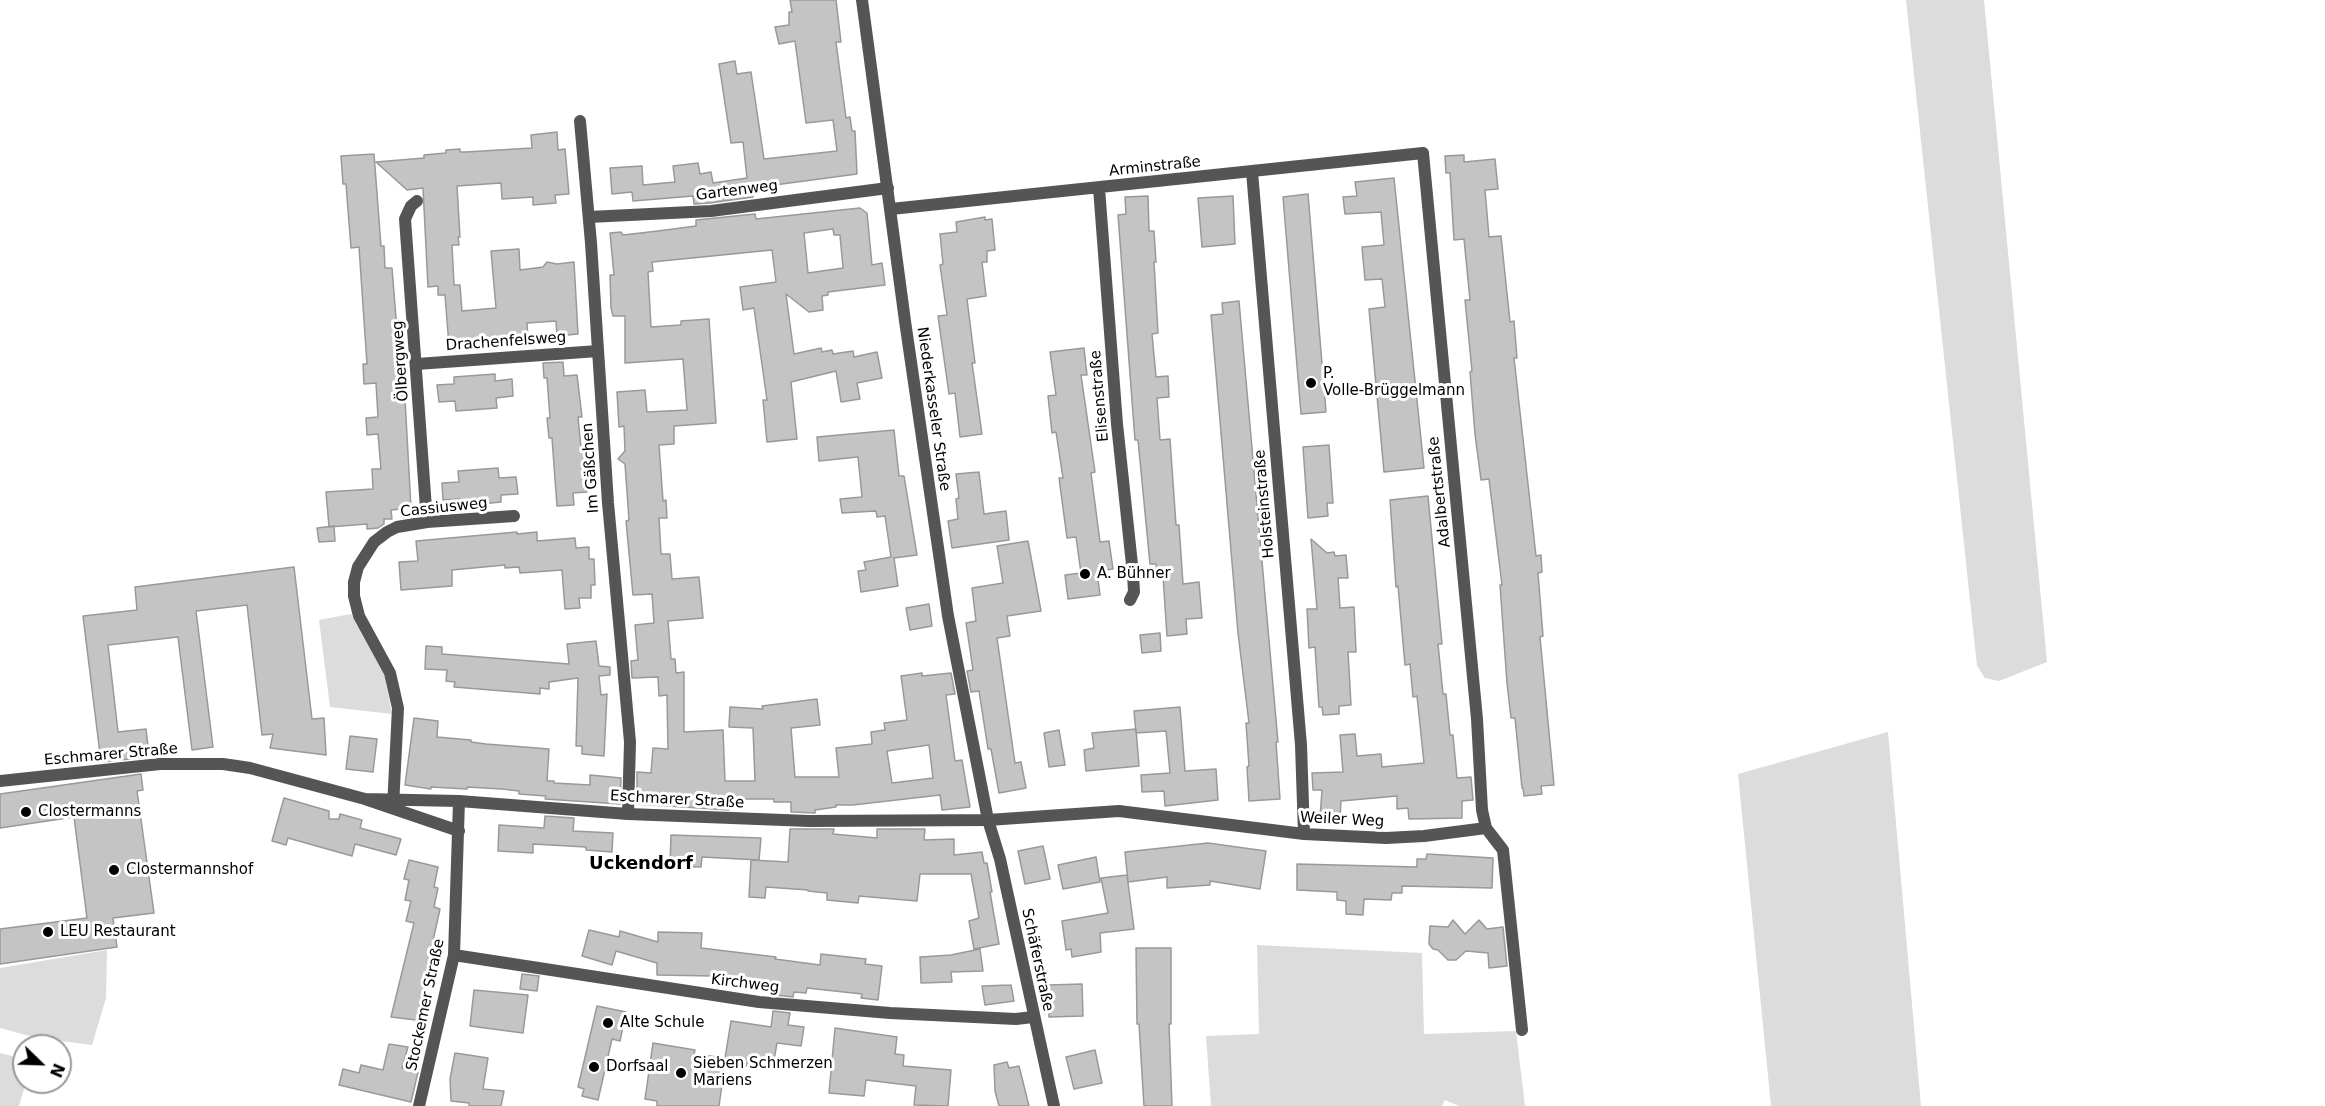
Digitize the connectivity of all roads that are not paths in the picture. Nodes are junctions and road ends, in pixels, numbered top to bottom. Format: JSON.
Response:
{"nodes":[{"id":1,"x":862,"y":0,"type":"edge"},
{"id":2,"x":580,"y":120,"type":"dead end"},
{"id":3,"x":1423,"y":153,"type":"joint"},
{"id":4,"x":1252,"y":172,"type":"junction"},
{"id":5,"x":888,"y":188,"type":"junction"},
{"id":6,"x":1099,"y":188,"type":"junction"},
{"id":7,"x":417,"y":201,"type":"dead end"},
{"id":8,"x":891,"y":209,"type":"junction"},
{"id":9,"x":589,"y":217,"type":"junction"},
{"id":10,"x":598,"y":351,"type":"junction"},
{"id":11,"x":417,"y":364,"type":"junction"},
{"id":12,"x":514,"y":516,"type":"dead end"},
{"id":13,"x":427,"y":522,"type":"junction"},
{"id":14,"x":1130,"y":600,"type":"dead end"},
{"id":15,"x":0,"y":781,"type":"edge"},
{"id":16,"x":459,"y":801,"type":"junction"},
{"id":17,"x":393,"y":804,"type":"junction"},
{"id":18,"x":628,"y":814,"type":"junction"},
{"id":19,"x":988,"y":820,"type":"junction"},
{"id":20,"x":1486,"y":828,"type":"junction"},
{"id":21,"x":459,"y":831,"type":"junction"},
{"id":22,"x":1304,"y":834,"type":"junction"},
{"id":23,"x":454,"y":955,"type":"junction"},
{"id":24,"x":1033,"y":1017,"type":"junction"},
{"id":25,"x":1522,"y":1030,"type":"dead end"},
{"id":26,"x":419,"y":1106,"type":"edge"},
{"id":27,"x":1054,"y":1106,"type":"edge"}],
"edges":[{"from":1,"to":5,"type":"street","name":"Niederkasseler Straße"},
{"from":2,"to":9,"type":"street","name":"Im Gäßchen"},
{"from":3,"to":4,"type":"street","name":"Arminstraße"},
{"from":3,"to":20,"type":"street","name":"Adalbertstraße"},
{"from":4,"to":6,"type":"street","name":"Arminstraße"},
{"from":4,"to":22,"type":"street","name":"Holsteinstraße"},
{"from":5,"to":8,"type":"street","name":"Niederkasseler Straße"},
{"from":5,"to":9,"type":"street","name":"Gartenweg"},
{"from":6,"to":8,"type":"street","name":"Arminstraße"},
{"from":6,"to":14,"type":"street","name":"Elisenstraße"},
{"from":7,"to":11,"type":"street","name":"Ölbergweg"},
{"from":8,"to":19,"type":"street","name":"Niederkasseler Straße"},
{"from":9,"to":10,"type":"street","name":"Im Gäßchen"},
{"from":10,"to":11,"type":"street","name":"Drachenfelsweg"},
{"from":10,"to":18,"type":"street","name":"Im Gäßchen"},
{"from":11,"to":13,"type":"street","name":"Ölbergweg"},
{"from":12,"to":13,"type":"street","name":"Cassiusweg"},
{"from":13,"to":17,"type":"street","name":"Cassiusweg"},
{"from":15,"to":17,"type":"street","name":"Eschmarer Straße"},
{"from":16,"to":17,"type":"street","name":"Eschmarer Straße"},
{"from":16,"to":18,"type":"street","name":"Eschmarer Straße"},
{"from":16,"to":21,"type":"street","name":"Stockemer Straße"},
{"from":17,"to":21,"type":"street","name":"Eschmarer Straße"},
{"from":18,"to":19,"type":"street","name":"Eschmarer Straße"},
{"from":19,"to":22,"type":"street","name":"Weiler Weg"},
{"from":19,"to":24,"type":"street","name":"Schäferstraße"},
{"from":20,"to":22,"type":"street","name":"Weiler Weg"},
{"from":20,"to":25,"type":"street"},
{"from":21,"to":23,"type":"street","name":"Stockemer Straße"},
{"from":23,"to":24,"type":"street","name":"Kirchweg"},
{"from":23,"to":26,"type":"street","name":"Stockemer Straße"},
{"from":24,"to":27,"type":"street","name":"Schäferstraße"}]}
